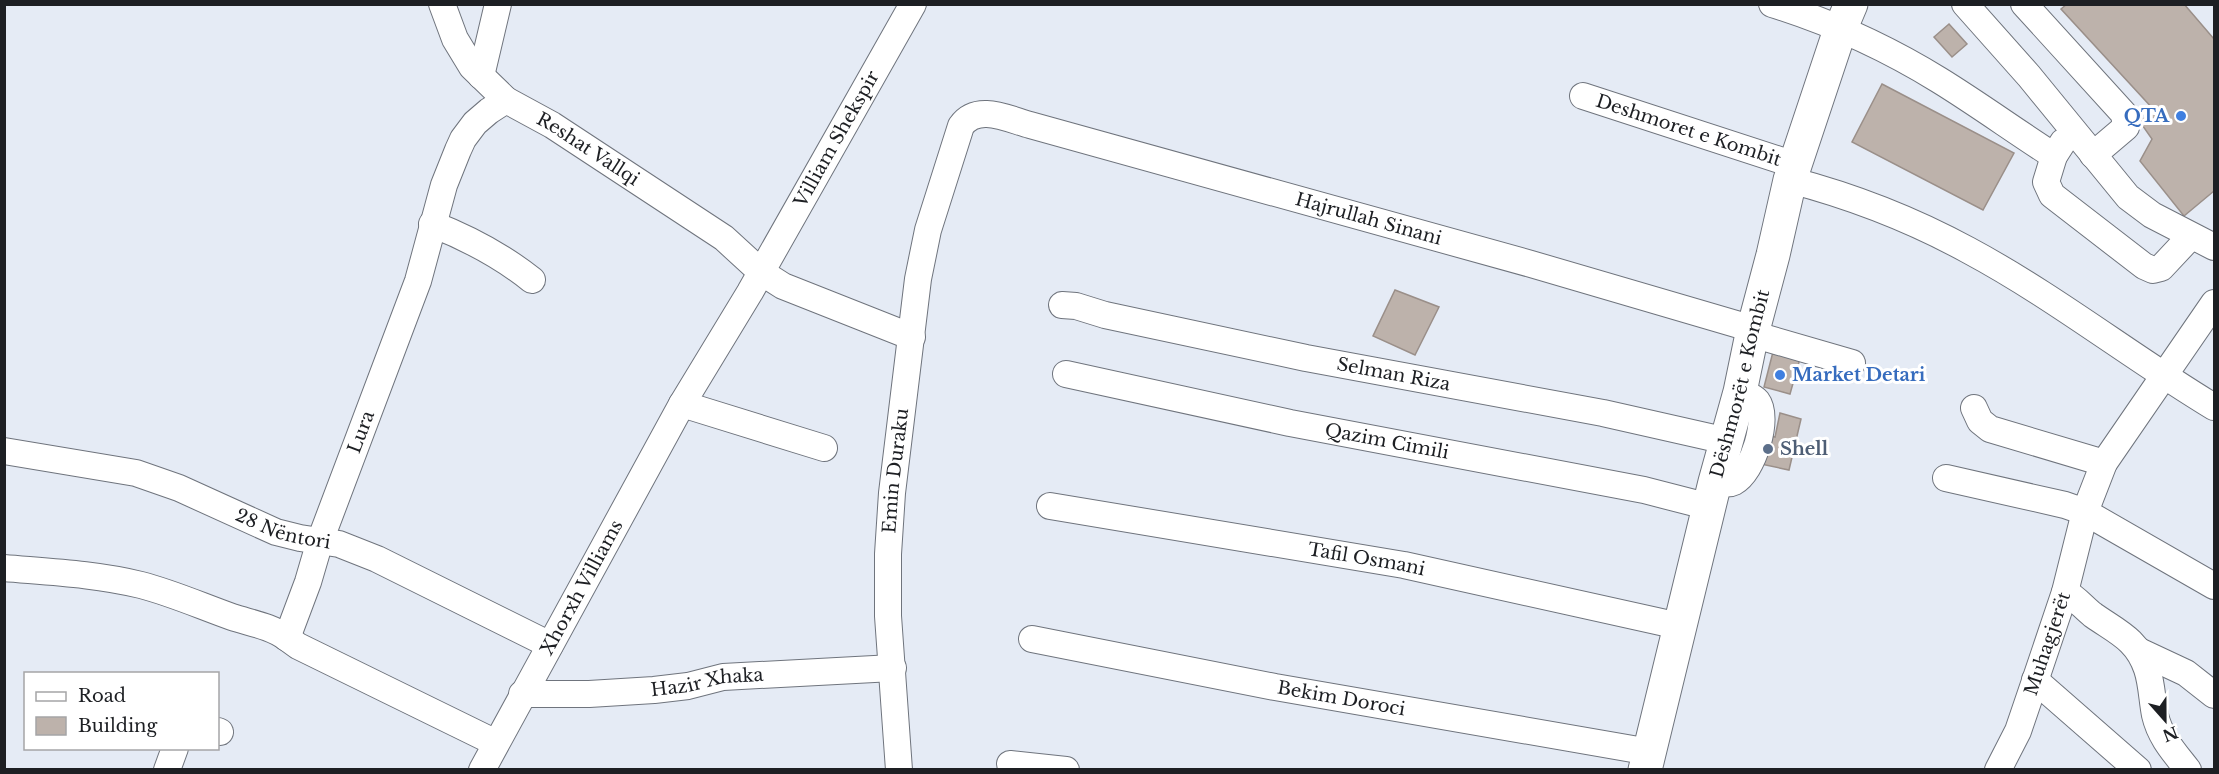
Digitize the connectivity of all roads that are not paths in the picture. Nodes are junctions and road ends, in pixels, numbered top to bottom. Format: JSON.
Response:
{"nodes":[{"id":1,"x":442,"y":4,"type":"edge"},
{"id":2,"x":498,"y":4,"type":"edge"},
{"id":3,"x":912,"y":4,"type":"edge"},
{"id":4,"x":1772,"y":4,"type":"edge"},
{"id":5,"x":1965,"y":4,"type":"edge"},
{"id":6,"x":2024,"y":4,"type":"edge"},
{"id":7,"x":1845,"y":17,"type":"edge"},
{"id":8,"x":481,"y":76,"type":"junction"},
{"id":9,"x":1583,"y":96,"type":"dead end"},
{"id":10,"x":506,"y":100,"type":"junction"},
{"id":11,"x":985,"y":113,"type":"joint"},
{"id":12,"x":2072,"y":129,"type":"junction"},
{"id":13,"x":2093,"y":155,"type":"junction"},
{"id":14,"x":2054,"y":156,"type":"junction"},
{"id":15,"x":1793,"y":172,"type":"junction"},
{"id":16,"x":432,"y":224,"type":"junction"},
{"id":17,"x":2191,"y":236,"type":"junction"},
{"id":18,"x":2214,"y":247,"type":"edge"},
{"id":19,"x":761,"y":272,"type":"junction"},
{"id":20,"x":532,"y":280,"type":"dead end"},
{"id":21,"x":2214,"y":303,"type":"edge"},
{"id":22,"x":1062,"y":305,"type":"dead end"},
{"id":23,"x":1752,"y":332,"type":"junction"},
{"id":24,"x":912,"y":337,"type":"junction"},
{"id":25,"x":1852,"y":363,"type":"dead end"},
{"id":26,"x":1066,"y":374,"type":"dead end"},
{"id":27,"x":2164,"y":376,"type":"junction"},
{"id":28,"x":1740,"y":392,"type":"junction"},
{"id":29,"x":682,"y":404,"type":"junction"},
{"id":30,"x":2214,"y":407,"type":"edge"},
{"id":31,"x":1974,"y":408,"type":"dead end"},
{"id":32,"x":1727,"y":441,"type":"junction"},
{"id":33,"x":824,"y":448,"type":"dead end"},
{"id":34,"x":4,"y":451,"type":"edge"},
{"id":35,"x":2104,"y":463,"type":"junction"},
{"id":36,"x":1946,"y":478,"type":"dead end"},
{"id":37,"x":1712,"y":495,"type":"junction"},
{"id":38,"x":1050,"y":507,"type":"dead end"},
{"id":39,"x":2085,"y":512,"type":"junction"},
{"id":40,"x":320,"y":541,"type":"junction"},
{"id":41,"x":4,"y":568,"type":"edge"},
{"id":42,"x":2214,"y":586,"type":"edge"},
{"id":43,"x":2065,"y":592,"type":"junction"},
{"id":44,"x":1679,"y":626,"type":"junction"},
{"id":45,"x":287,"y":638,"type":"junction"},
{"id":46,"x":1032,"y":639,"type":"dead end"},
{"id":47,"x":550,"y":645,"type":"junction"},
{"id":48,"x":2139,"y":651,"type":"junction"},
{"id":49,"x":892,"y":668,"type":"junction"},
{"id":50,"x":2035,"y":680,"type":"junction"},
{"id":51,"x":522,"y":694,"type":"junction"},
{"id":52,"x":2214,"y":695,"type":"edge"},
{"id":53,"x":496,"y":743,"type":"junction"},
{"id":54,"x":174,"y":750,"type":"edge"},
{"id":55,"x":1647,"y":761,"type":"edge"},
{"id":56,"x":1010,"y":764,"type":"dead end"},
{"id":57,"x":167,"y":770,"type":"edge"},
{"id":58,"x":482,"y":770,"type":"edge"},
{"id":59,"x":898,"y":770,"type":"edge"},
{"id":60,"x":1066,"y":770,"type":"edge"},
{"id":61,"x":1998,"y":770,"type":"edge"},
{"id":62,"x":2138,"y":770,"type":"edge"},
{"id":63,"x":2188,"y":770,"type":"edge"}],
"edges":[{"from":1,"to":8,"type":"street","name":"Reshat Vallqi"},
{"from":2,"to":8,"type":"street"},
{"from":3,"to":19,"type":"street","name":"Villiam Shekspir"},
{"from":4,"to":7,"type":"street"},
{"from":5,"to":12,"type":"street"},
{"from":6,"to":13,"type":"street"},
{"from":7,"to":14,"type":"street"},
{"from":7,"to":15,"type":"main road","name":"Dëshmorët e Kombit"},
{"from":8,"to":10,"type":"street","name":"Reshat Vallqi"},
{"from":9,"to":15,"type":"street","name":"Deshmoret e Kombit"},
{"from":10,"to":16,"type":"street","name":"Lura"},
{"from":10,"to":19,"type":"street","name":"Reshat Vallqi"},
{"from":11,"to":23,"type":"street","name":"Hajrullah Sinani"},
{"from":11,"to":24,"type":"street","name":"Emin Duraku"},
{"from":12,"to":13,"type":"street"},
{"from":12,"to":14,"type":"street"},
{"from":13,"to":17,"type":"street"},
{"from":14,"to":17,"type":"street"},
{"from":15,"to":23,"type":"main road","name":"Dëshmorët e Kombit"},
{"from":15,"to":27,"type":"street","name":"Deshmoret e Kombit"},
{"from":16,"to":20,"type":"street"},
{"from":16,"to":40,"type":"street","name":"Lura"},
{"from":17,"to":18,"type":"street"},
{"from":19,"to":24,"type":"street"},
{"from":19,"to":29,"type":"street","name":"Xhorxh Villiams"},
{"from":21,"to":27,"type":"street","name":"Muhagjerët"},
{"from":22,"to":32,"type":"street","name":"Selman Riza"},
{"from":23,"to":25,"type":"street"},
{"from":23,"to":28,"type":"main road","name":"Dëshmorët e Kombit"},
{"from":24,"to":49,"type":"street","name":"Emin Duraku"},
{"from":26,"to":37,"type":"street","name":"Qazim Cimili"},
{"from":27,"to":30,"type":"street"},
{"from":27,"to":35,"type":"street","name":"Muhagjerët"},
{"from":28,"to":32,"type":"main road","name":"Dëshmorët e Kombit"},
{"from":28,"to":37,"type":"street"},
{"from":29,"to":33,"type":"street"},
{"from":29,"to":47,"type":"street","name":"Xhorxh Villiams"},
{"from":31,"to":35,"type":"street"},
{"from":32,"to":37,"type":"main road","name":"Dëshmorët e Kombit"},
{"from":34,"to":40,"type":"street","name":"28 Nëntori"},
{"from":35,"to":39,"type":"street","name":"Muhagjerët"},
{"from":36,"to":39,"type":"street"},
{"from":37,"to":44,"type":"main road","name":"Dëshmorët e Kombit"},
{"from":38,"to":44,"type":"street","name":"Tafil Osmani"},
{"from":39,"to":42,"type":"street"},
{"from":39,"to":43,"type":"street","name":"Muhagjerët"},
{"from":40,"to":45,"type":"street","name":"Lura"},
{"from":40,"to":47,"type":"street","name":"28 Nëntori"},
{"from":41,"to":45,"type":"street"},
{"from":43,"to":48,"type":"street"},
{"from":43,"to":50,"type":"street","name":"Muhagjerët"},
{"from":44,"to":55,"type":"main road","name":"Dëshmorët e Kombit"},
{"from":45,"to":53,"type":"street"},
{"from":46,"to":55,"type":"street","name":"Bekim Doroci"},
{"from":47,"to":51,"type":"street","name":"Xhorxh Villiams"},
{"from":48,"to":52,"type":"street"},
{"from":48,"to":63,"type":"street"},
{"from":49,"to":51,"type":"street","name":"Hazir Xhaka"},
{"from":49,"to":59,"type":"street","name":"Emin Duraku"},
{"from":50,"to":61,"type":"street","name":"Muhagjerët"},
{"from":50,"to":62,"type":"street"},
{"from":51,"to":53,"type":"street","name":"Xhorxh Villiams"},
{"from":53,"to":58,"type":"street","name":"Xhorxh Villiams"},
{"from":54,"to":57,"type":"street"},
{"from":56,"to":60,"type":"street"}]}
